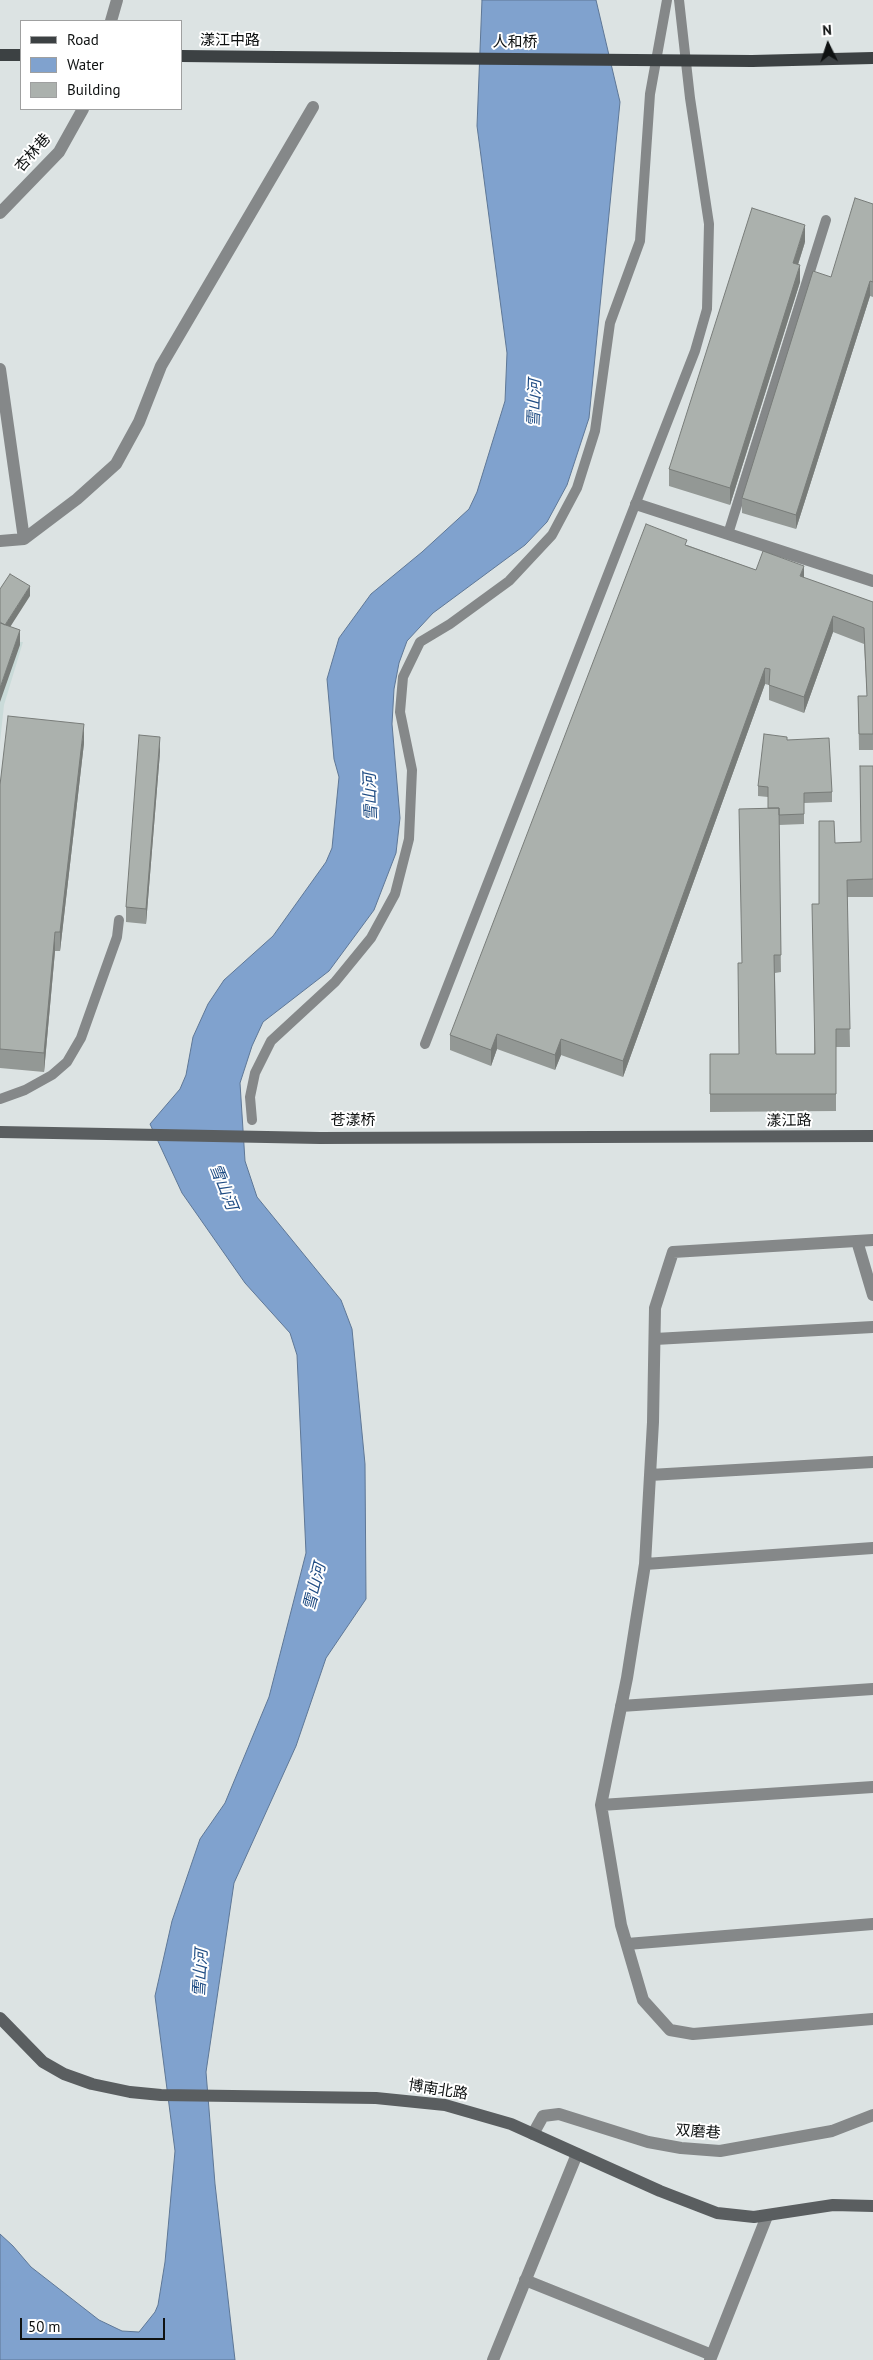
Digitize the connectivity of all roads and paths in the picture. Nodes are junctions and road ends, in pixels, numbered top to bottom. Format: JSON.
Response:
{"nodes":[{"id":1,"x":117,"y":0,"type":"edge"},
{"id":2,"x":667,"y":0,"type":"edge"},
{"id":3,"x":679,"y":0,"type":"edge"},
{"id":4,"x":110,"y":20,"type":"edge"},
{"id":5,"x":0,"y":55,"type":"edge"},
{"id":6,"x":20,"y":55,"type":"edge"},
{"id":7,"x":182,"y":56,"type":"edge"},
{"id":8,"x":278,"y":57,"type":"joint"},
{"id":9,"x":873,"y":58,"type":"edge"},
{"id":10,"x":313,"y":107,"type":"dead end"},
{"id":11,"x":81,"y":110,"type":"edge"},
{"id":12,"x":0,"y":213,"type":"edge"},
{"id":13,"x":826,"y":220,"type":"dead end"},
{"id":14,"x":0,"y":370,"type":"edge"},
{"id":15,"x":636,"y":504,"type":"junction"},
{"id":16,"x":728,"y":534,"type":"junction"},
{"id":17,"x":24,"y":539,"type":"junction"},
{"id":18,"x":0,"y":541,"type":"edge"},
{"id":19,"x":873,"y":581,"type":"edge"},
{"id":20,"x":119,"y":920,"type":"dead end"},
{"id":21,"x":425,"y":1044,"type":"dead end"},
{"id":22,"x":0,"y":1099,"type":"edge"},
{"id":23,"x":252,"y":1120,"type":"dead end"},
{"id":24,"x":0,"y":1132,"type":"edge"},
{"id":25,"x":873,"y":1136,"type":"edge"},
{"id":26,"x":706,"y":1138,"type":"joint"},
{"id":27,"x":857,"y":1240,"type":"junction"},
{"id":28,"x":873,"y":1240,"type":"edge"},
{"id":29,"x":873,"y":1295,"type":"edge"},
{"id":30,"x":873,"y":1327,"type":"edge"},
{"id":31,"x":654,"y":1338,"type":"junction"},
{"id":32,"x":873,"y":1462,"type":"edge"},
{"id":33,"x":650,"y":1475,"type":"junction"},
{"id":34,"x":873,"y":1548,"type":"edge"},
{"id":35,"x":645,"y":1564,"type":"junction"},
{"id":36,"x":873,"y":1689,"type":"edge"},
{"id":37,"x":621,"y":1706,"type":"junction"},
{"id":38,"x":873,"y":1788,"type":"edge"},
{"id":39,"x":601,"y":1805,"type":"junction"},
{"id":40,"x":873,"y":1924,"type":"edge"},
{"id":41,"x":627,"y":1944,"type":"junction"},
{"id":42,"x":0,"y":2018,"type":"edge"},
{"id":43,"x":873,"y":2019,"type":"edge"},
{"id":44,"x":873,"y":2116,"type":"edge"},
{"id":45,"x":532,"y":2134,"type":"junction"},
{"id":46,"x":576,"y":2154,"type":"junction"},
{"id":47,"x":873,"y":2206,"type":"edge"},
{"id":48,"x":767,"y":2216,"type":"junction"},
{"id":49,"x":526,"y":2280,"type":"junction"},
{"id":50,"x":711,"y":2357,"type":"edge"},
{"id":51,"x":493,"y":2360,"type":"edge"}],
"edges":[{"from":1,"to":4,"type":"street"},
{"from":2,"to":23,"type":"lane"},
{"from":3,"to":15,"type":"lane"},
{"from":5,"to":6,"type":"main road"},
{"from":7,"to":8,"type":"main road","name":"漾江中路"},
{"from":8,"to":9,"type":"main road","name":"人和桥","bridge":true},
{"from":10,"to":17,"type":"street"},
{"from":11,"to":12,"type":"street","name":"杏林巷"},
{"from":13,"to":16,"type":"lane"},
{"from":14,"to":17,"type":"street"},
{"from":15,"to":16,"type":"street"},
{"from":15,"to":21,"type":"lane"},
{"from":16,"to":19,"type":"street"},
{"from":17,"to":18,"type":"street"},
{"from":20,"to":22,"type":"lane"},
{"from":24,"to":26,"type":"main road","name":"苍漾桥"},
{"from":25,"to":26,"type":"main road","name":"漾江路"},
{"from":27,"to":28,"type":"street"},
{"from":27,"to":29,"type":"street"},
{"from":27,"to":31,"type":"street"},
{"from":30,"to":31,"type":"street"},
{"from":31,"to":33,"type":"street"},
{"from":32,"to":33,"type":"street"},
{"from":33,"to":35,"type":"street"},
{"from":34,"to":35,"type":"street"},
{"from":35,"to":37,"type":"street"},
{"from":36,"to":37,"type":"street"},
{"from":37,"to":39,"type":"street"},
{"from":38,"to":39,"type":"street"},
{"from":39,"to":41,"type":"street"},
{"from":40,"to":41,"type":"street"},
{"from":41,"to":43,"type":"street"},
{"from":42,"to":45,"type":"main road","name":"博南北路"},
{"from":44,"to":45,"type":"street","name":"双磨巷"},
{"from":45,"to":46,"type":"main road","name":"博南北路"},
{"from":46,"to":48,"type":"main road","name":"博南北路"},
{"from":46,"to":49,"type":"street"},
{"from":47,"to":48,"type":"main road","name":"博南北路"},
{"from":48,"to":50,"type":"street"},
{"from":49,"to":50,"type":"street"},
{"from":49,"to":51,"type":"street"}]}
